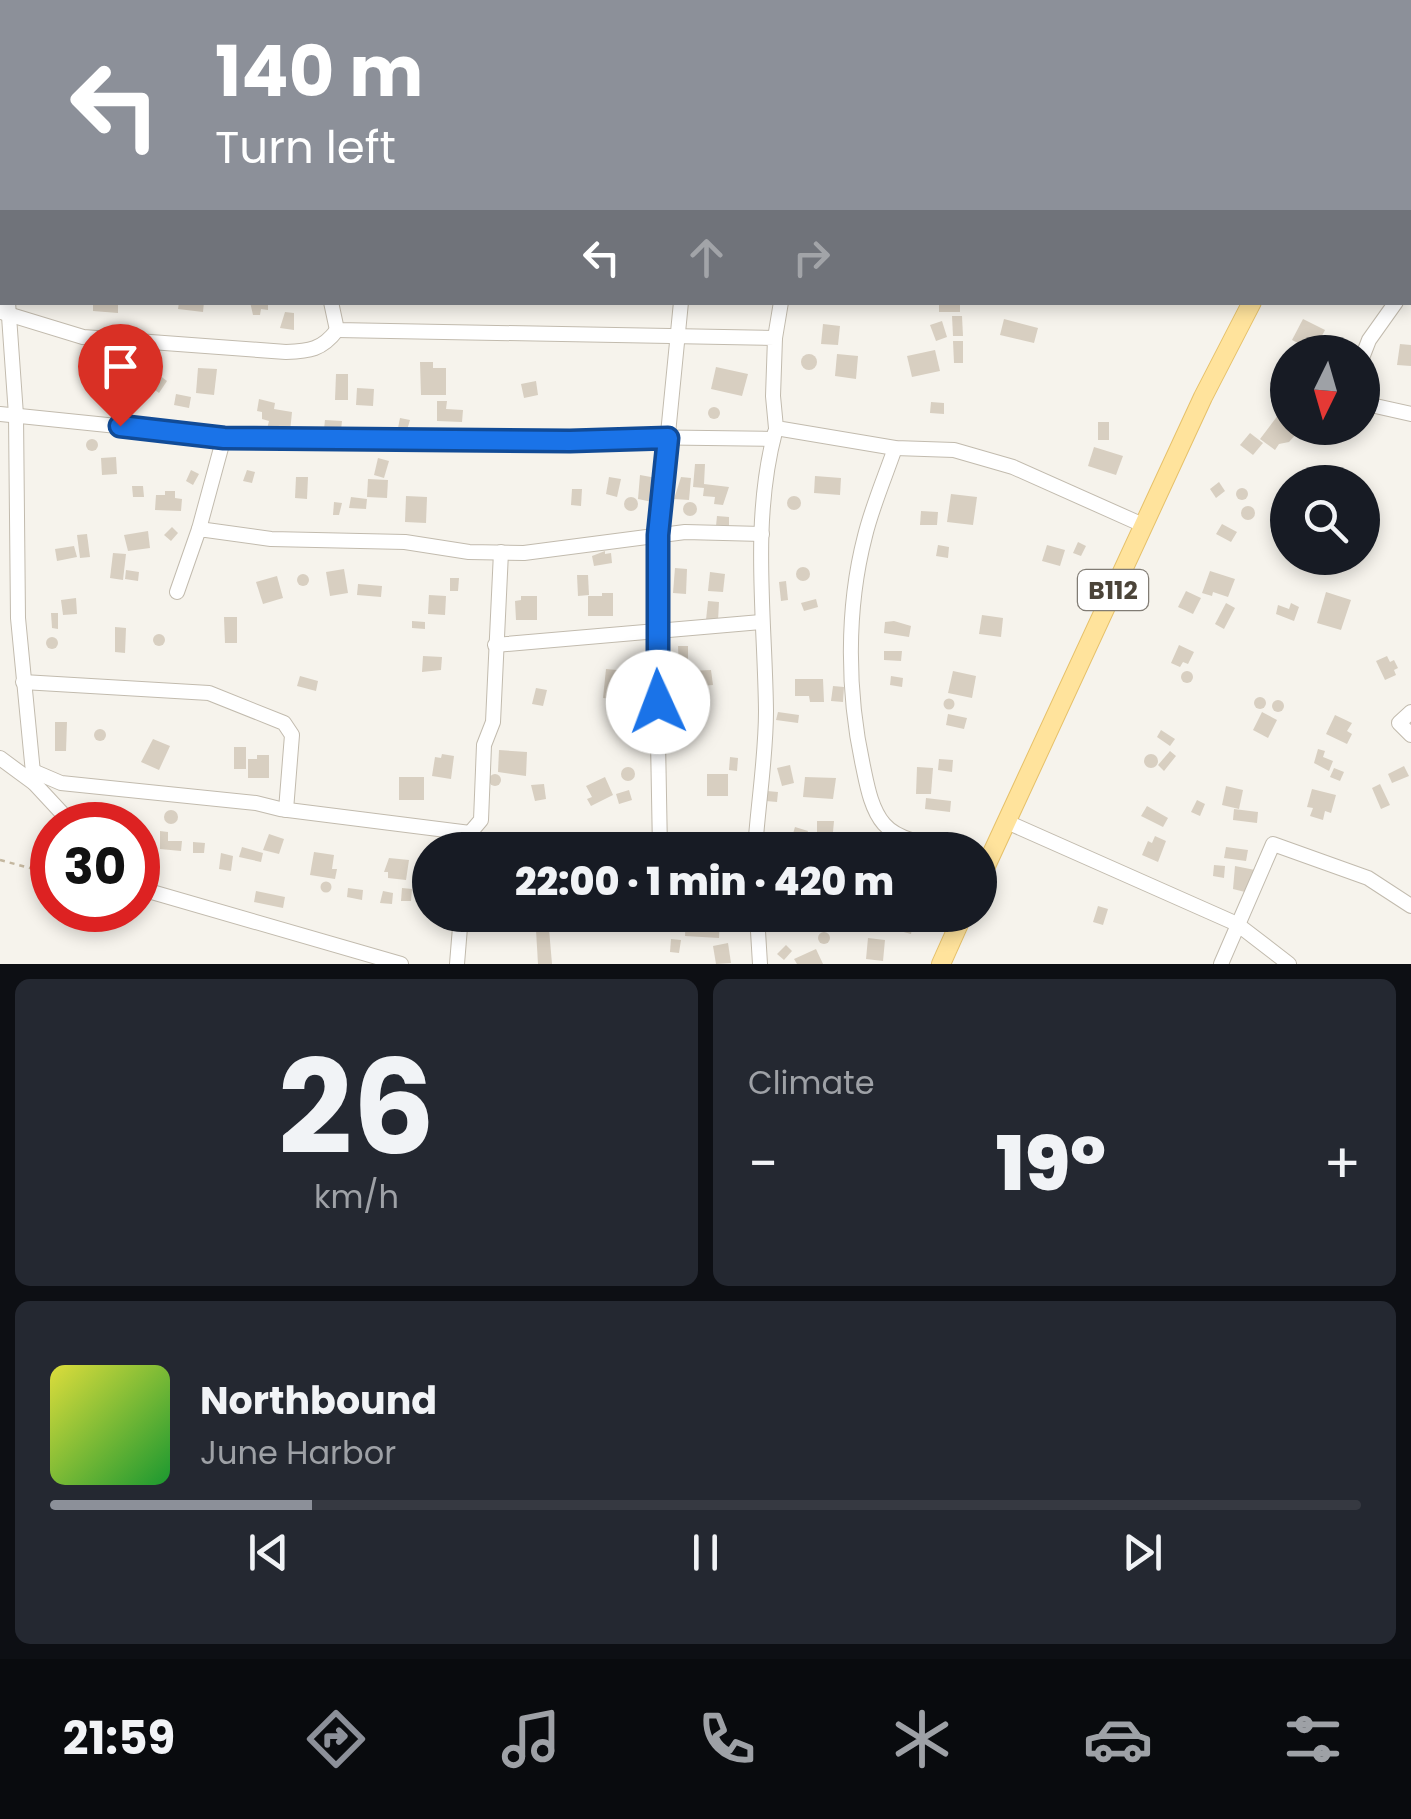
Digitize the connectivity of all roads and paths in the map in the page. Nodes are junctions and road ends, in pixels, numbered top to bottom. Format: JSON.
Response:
{"nodes":[{"id":1,"x":333,"y":305,"type":"edge"},
{"id":2,"x":681,"y":305,"type":"edge"},
{"id":3,"x":780,"y":305,"type":"edge"},
{"id":4,"x":1250,"y":305,"type":"edge"},
{"id":5,"x":1394,"y":305,"type":"edge"},
{"id":6,"x":6,"y":309,"type":"edge"},
{"id":7,"x":337,"y":330,"type":"junction"},
{"id":8,"x":678,"y":335,"type":"junction"},
{"id":9,"x":1373,"y":335,"type":"edge"},
{"id":10,"x":774,"y":338,"type":"junction"},
{"id":11,"x":1380,"y":407,"type":"edge"},
{"id":12,"x":0,"y":414,"type":"edge"},
{"id":13,"x":1411,"y":414,"type":"edge"},
{"id":14,"x":16,"y":416,"type":"junction"},
{"id":15,"x":775,"y":433,"type":"junction"},
{"id":16,"x":224,"y":438,"type":"junction"},
{"id":17,"x":668,"y":438,"type":"junction"},
{"id":18,"x":895,"y":448,"type":"junction"},
{"id":19,"x":1143,"y":526,"type":"junction"},
{"id":20,"x":199,"y":529,"type":"junction"},
{"id":21,"x":762,"y":534,"type":"junction"},
{"id":22,"x":658,"y":535,"type":"junction"},
{"id":23,"x":500,"y":552,"type":"junction"},
{"id":24,"x":177,"y":592,"type":"dead end"},
{"id":25,"x":761,"y":622,"type":"junction"},
{"id":26,"x":656,"y":631,"type":"junction"},
{"id":27,"x":496,"y":644,"type":"junction"},
{"id":28,"x":22,"y":682,"type":"junction"},
{"id":29,"x":1411,"y":712,"type":"edge"},
{"id":30,"x":1411,"y":735,"type":"edge"},
{"id":31,"x":0,"y":758,"type":"edge"},
{"id":32,"x":33,"y":777,"type":"junction"},
{"id":33,"x":53,"y":802,"type":"edge"},
{"id":34,"x":286,"y":810,"type":"junction"},
{"id":35,"x":1006,"y":822,"type":"junction"},
{"id":36,"x":462,"y":832,"type":"edge"},
{"id":37,"x":471,"y":832,"type":"edge"},
{"id":38,"x":660,"y":832,"type":"edge"},
{"id":39,"x":757,"y":832,"type":"edge"},
{"id":40,"x":893,"y":832,"type":"edge"},
{"id":41,"x":997,"y":836,"type":"edge"},
{"id":42,"x":0,"y":860,"type":"edge"},
{"id":43,"x":30,"y":868,"type":"edge"},
{"id":44,"x":160,"y":894,"type":"edge"},
{"id":45,"x":1411,"y":906,"type":"edge"},
{"id":46,"x":1236,"y":924,"type":"junction"},
{"id":47,"x":460,"y":932,"type":"edge"},
{"id":48,"x":758,"y":932,"type":"edge"},
{"id":49,"x":956,"y":932,"type":"edge"},
{"id":50,"x":401,"y":964,"type":"edge"},
{"id":51,"x":457,"y":964,"type":"edge"},
{"id":52,"x":760,"y":964,"type":"edge"},
{"id":53,"x":941,"y":964,"type":"edge"},
{"id":54,"x":1220,"y":964,"type":"edge"},
{"id":55,"x":1289,"y":964,"type":"edge"}],
"edges":[{"from":1,"to":7,"type":"street"},
{"from":2,"to":8,"type":"street"},
{"from":3,"to":10,"type":"street"},
{"from":4,"to":19,"type":"main road","number":"B112"},
{"from":5,"to":9,"type":"street"},
{"from":6,"to":7,"type":"street"},
{"from":6,"to":14,"type":"street"},
{"from":7,"to":8,"type":"street"},
{"from":8,"to":10,"type":"street"},
{"from":8,"to":17,"type":"street"},
{"from":10,"to":15,"type":"street"},
{"from":11,"to":13,"type":"street"},
{"from":12,"to":14,"type":"street"},
{"from":14,"to":16,"type":"street"},
{"from":14,"to":28,"type":"street"},
{"from":15,"to":17,"type":"street"},
{"from":15,"to":18,"type":"street"},
{"from":15,"to":21,"type":"street"},
{"from":16,"to":17,"type":"street"},
{"from":16,"to":20,"type":"street"},
{"from":17,"to":22,"type":"street"},
{"from":18,"to":19,"type":"street"},
{"from":18,"to":40,"type":"street"},
{"from":19,"to":35,"type":"main road","number":"B112"},
{"from":20,"to":23,"type":"street"},
{"from":20,"to":24,"type":"street"},
{"from":21,"to":22,"type":"street"},
{"from":21,"to":25,"type":"street"},
{"from":22,"to":23,"type":"street"},
{"from":22,"to":26,"type":"street"},
{"from":23,"to":27,"type":"street"},
{"from":25,"to":26,"type":"street"},
{"from":25,"to":39,"type":"street"},
{"from":26,"to":27,"type":"street"},
{"from":26,"to":38,"type":"street"},
{"from":27,"to":37,"type":"street"},
{"from":28,"to":32,"type":"street"},
{"from":28,"to":34,"type":"street"},
{"from":29,"to":30,"type":"street"},
{"from":31,"to":32,"type":"street"},
{"from":32,"to":33,"type":"street"},
{"from":32,"to":34,"type":"street"},
{"from":34,"to":36,"type":"street"},
{"from":35,"to":41,"type":"main road","number":"B112"},
{"from":35,"to":46,"type":"street"},
{"from":42,"to":43,"type":"path"},
{"from":44,"to":50,"type":"street"},
{"from":45,"to":46,"type":"street"},
{"from":46,"to":54,"type":"street"},
{"from":46,"to":55,"type":"street"},
{"from":47,"to":51,"type":"street"},
{"from":48,"to":52,"type":"street"},
{"from":49,"to":53,"type":"main road"}]}
